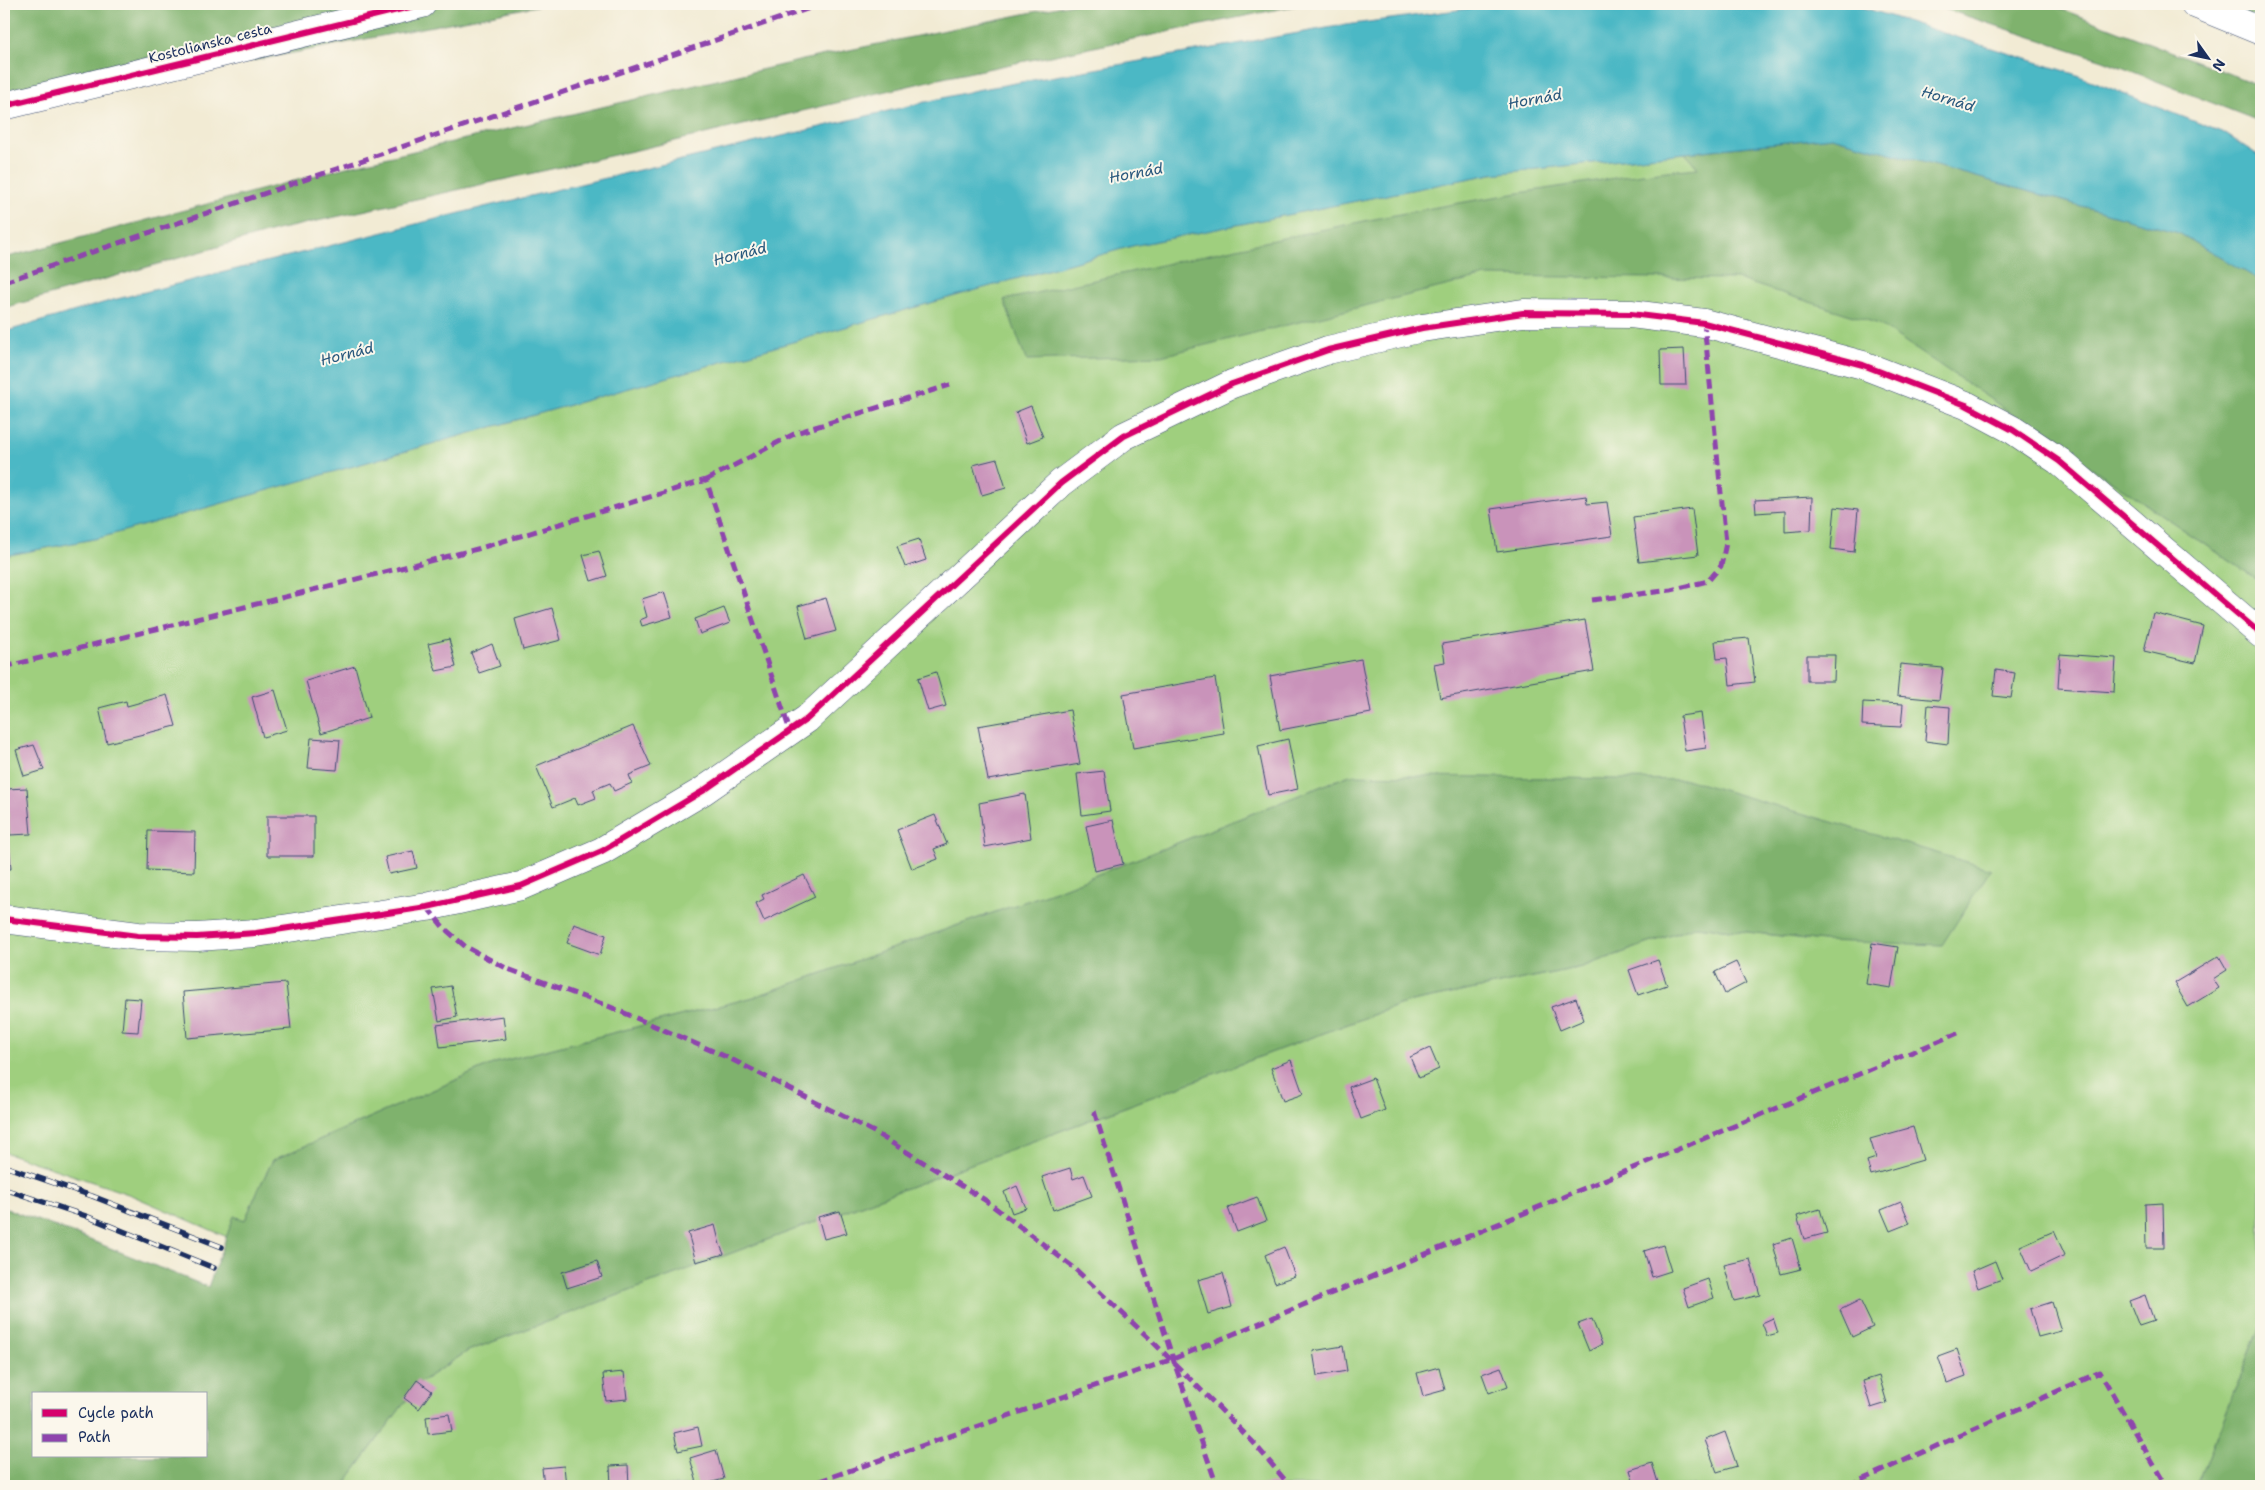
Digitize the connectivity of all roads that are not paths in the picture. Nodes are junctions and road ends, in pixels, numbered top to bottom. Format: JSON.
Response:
{"nodes":[{"id":1,"x":422,"y":4,"type":"edge"},
{"id":2,"x":2195,"y":4,"type":"edge"},
{"id":3,"x":2261,"y":31,"type":"edge"},
{"id":4,"x":4,"y":106,"type":"edge"},
{"id":5,"x":2261,"y":634,"type":"edge"},
{"id":6,"x":4,"y":919,"type":"edge"}],
"edges":[{"from":1,"to":4,"type":"street","name":"Kostolianska cesta"},
{"from":2,"to":3,"type":"street"},
{"from":5,"to":6,"type":"street"}]}
